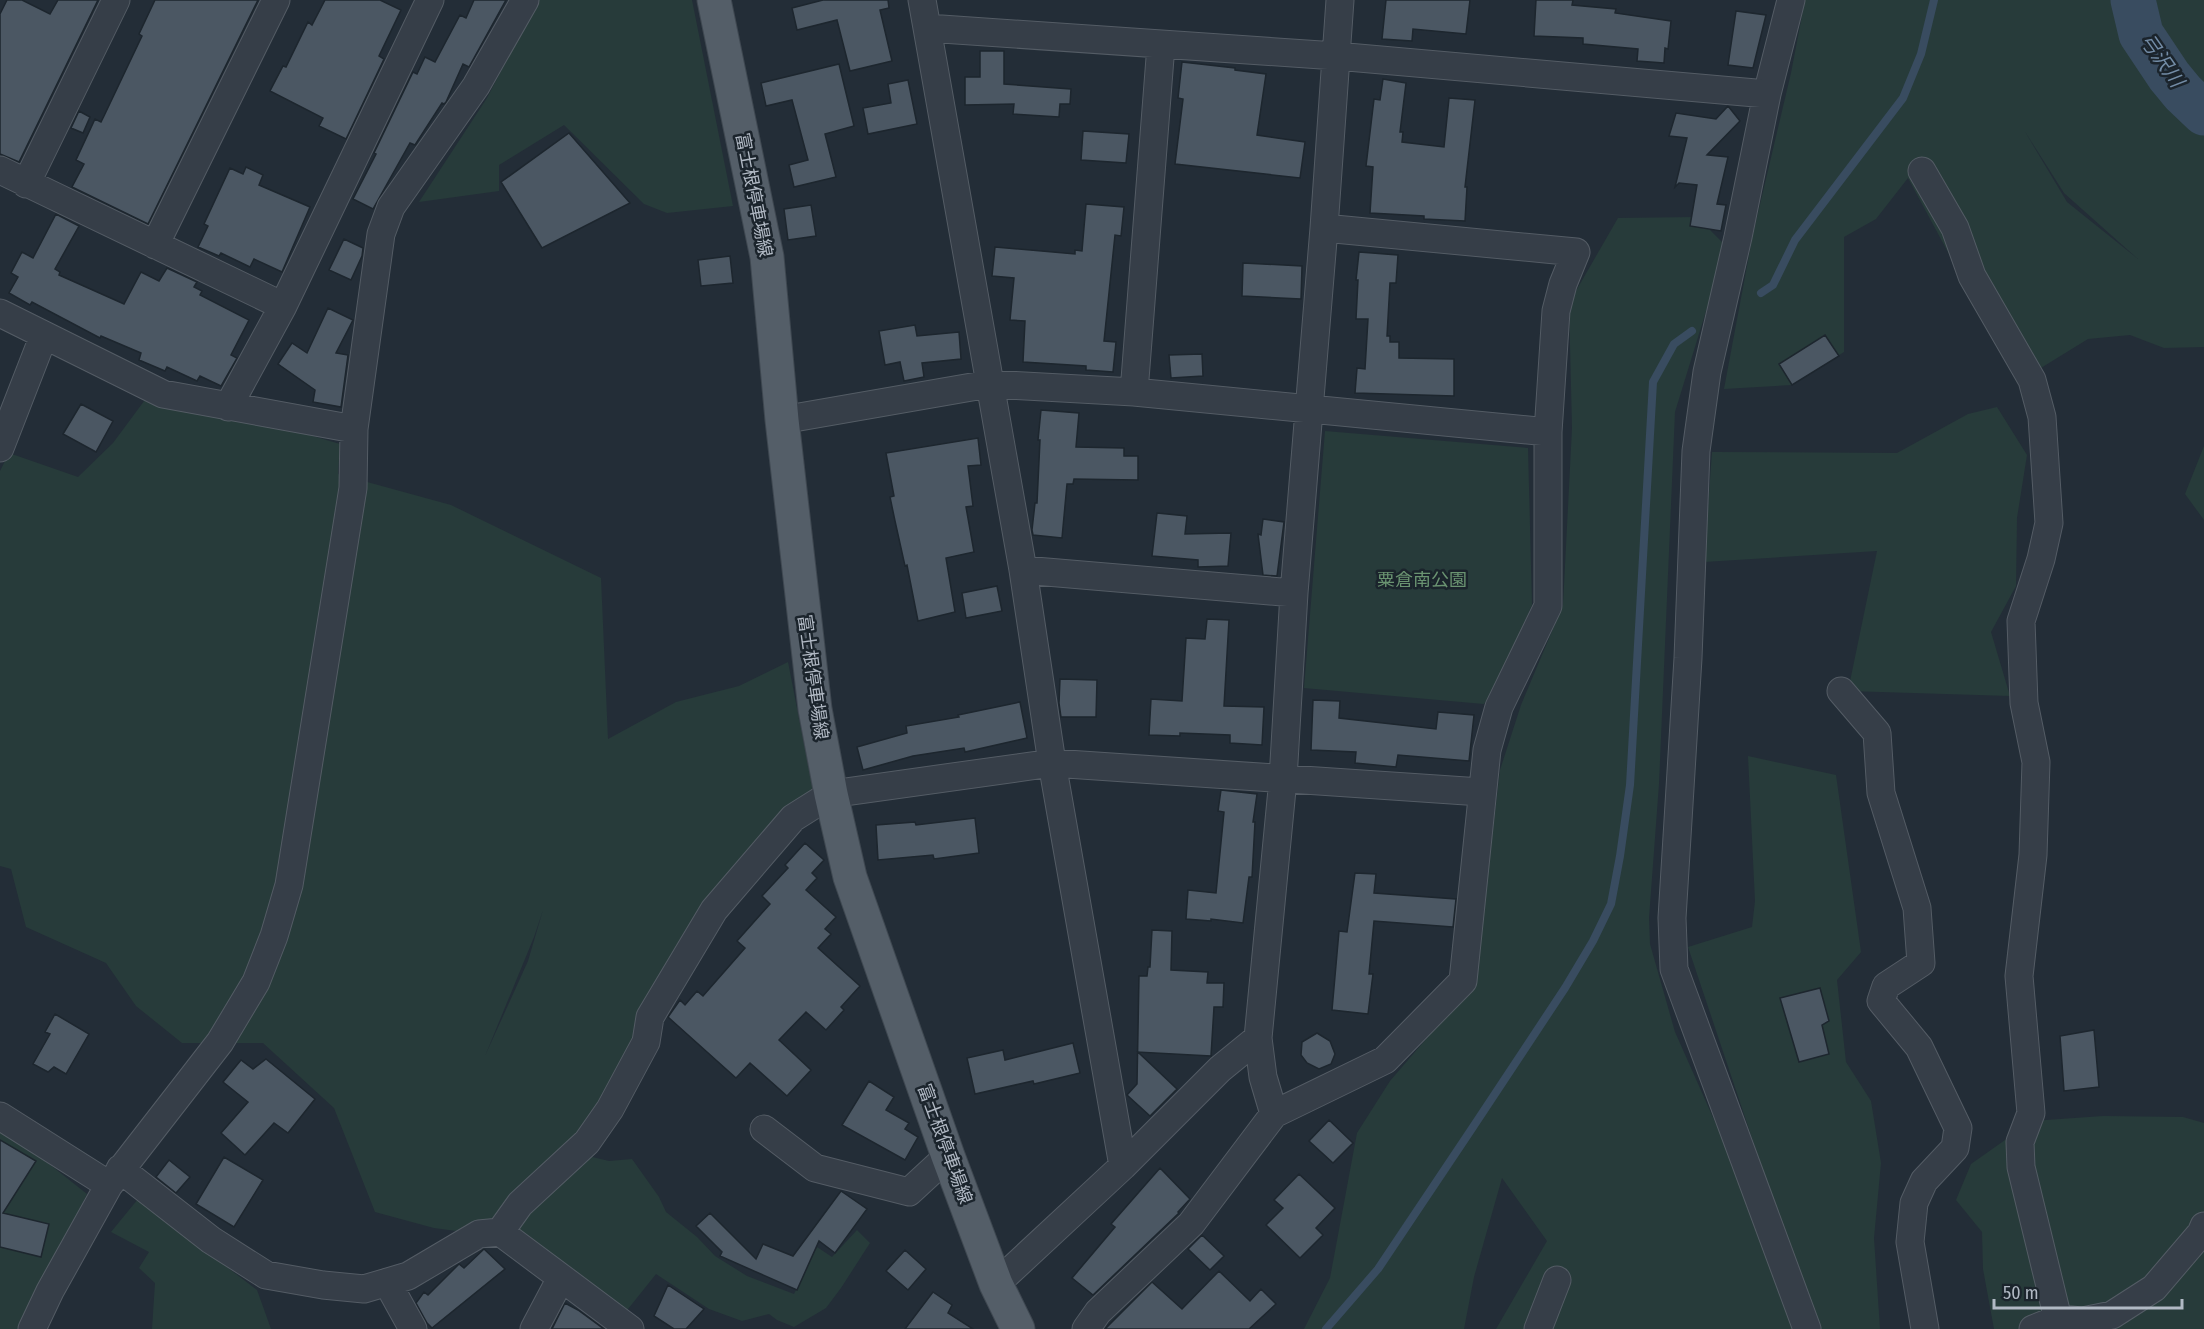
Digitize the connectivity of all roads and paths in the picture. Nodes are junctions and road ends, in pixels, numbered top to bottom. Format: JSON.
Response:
{"nodes":[{"id":1,"x":116,"y":0,"type":"edge"},
{"id":2,"x":276,"y":0,"type":"edge"},
{"id":3,"x":430,"y":0,"type":"edge"},
{"id":4,"x":525,"y":0,"type":"edge"},
{"id":5,"x":714,"y":0,"type":"edge"},
{"id":6,"x":922,"y":0,"type":"edge"},
{"id":7,"x":1340,"y":0,"type":"edge"},
{"id":8,"x":1791,"y":0,"type":"edge"},
{"id":9,"x":927,"y":28,"type":"junction"},
{"id":10,"x":1161,"y":45,"type":"junction"},
{"id":11,"x":1336,"y":56,"type":"junction"},
{"id":12,"x":1767,"y":94,"type":"junction"},
{"id":13,"x":0,"y":170,"type":"edge"},
{"id":14,"x":1923,"y":171,"type":"dead end"},
{"id":15,"x":26,"y":184,"type":"junction"},
{"id":16,"x":1324,"y":228,"type":"junction"},
{"id":17,"x":155,"y":244,"type":"junction"},
{"id":18,"x":283,"y":306,"type":"junction"},
{"id":19,"x":0,"y":313,"type":"edge"},
{"id":20,"x":44,"y":335,"type":"junction"},
{"id":21,"x":989,"y":384,"type":"junction"},
{"id":22,"x":1134,"y":393,"type":"junction"},
{"id":23,"x":228,"y":407,"type":"junction"},
{"id":24,"x":1308,"y":409,"type":"junction"},
{"id":25,"x":782,"y":420,"type":"junction"},
{"id":26,"x":354,"y":429,"type":"junction"},
{"id":27,"x":1548,"y":432,"type":"junction"},
{"id":28,"x":0,"y":448,"type":"edge"},
{"id":29,"x":1023,"y":570,"type":"junction"},
{"id":30,"x":1294,"y":593,"type":"junction"},
{"id":31,"x":1841,"y":691,"type":"dead end"},
{"id":32,"x":1052,"y":764,"type":"junction"},
{"id":33,"x":1283,"y":779,"type":"junction"},
{"id":34,"x":1481,"y":792,"type":"junction"},
{"id":35,"x":831,"y":794,"type":"junction"},
{"id":36,"x":1258,"y":1038,"type":"junction"},
{"id":37,"x":1274,"y":1114,"type":"junction"},
{"id":38,"x":0,"y":1116,"type":"edge"},
{"id":39,"x":764,"y":1129,"type":"dead end"},
{"id":40,"x":948,"y":1156,"type":"junction"},
{"id":41,"x":1123,"y":1166,"type":"junction"},
{"id":42,"x":115,"y":1177,"type":"junction"},
{"id":43,"x":2204,"y":1226,"type":"edge"},
{"id":44,"x":500,"y":1232,"type":"junction"},
{"id":45,"x":561,"y":1278,"type":"junction"},
{"id":46,"x":1557,"y":1280,"type":"dead end"},
{"id":47,"x":387,"y":1282,"type":"junction"},
{"id":48,"x":996,"y":1284,"type":"junction"},
{"id":49,"x":2058,"y":1319,"type":"junction"},
{"id":50,"x":401,"y":1322,"type":"edge"},
{"id":51,"x":33,"y":1329,"type":"edge"},
{"id":52,"x":534,"y":1329,"type":"edge"},
{"id":53,"x":630,"y":1329,"type":"edge"},
{"id":54,"x":1018,"y":1329,"type":"edge"},
{"id":55,"x":1086,"y":1329,"type":"edge"},
{"id":56,"x":1538,"y":1329,"type":"edge"},
{"id":57,"x":1807,"y":1329,"type":"edge"},
{"id":58,"x":1925,"y":1329,"type":"edge"},
{"id":59,"x":2033,"y":1329,"type":"edge"}],
"edges":[{"from":1,"to":15,"type":"street"},
{"from":2,"to":17,"type":"street"},
{"from":3,"to":18,"type":"street"},
{"from":4,"to":26,"type":"street"},
{"from":5,"to":25,"type":"main road","name":"富士根停車場線"},
{"from":6,"to":9,"type":"street"},
{"from":7,"to":11,"type":"street"},
{"from":8,"to":12,"type":"street"},
{"from":9,"to":10,"type":"street"},
{"from":9,"to":21,"type":"street"},
{"from":10,"to":11,"type":"street"},
{"from":10,"to":22,"type":"street"},
{"from":11,"to":12,"type":"street"},
{"from":11,"to":16,"type":"street"},
{"from":12,"to":57,"type":"street"},
{"from":13,"to":15,"type":"street"},
{"from":14,"to":49,"type":"street"},
{"from":15,"to":17,"type":"street"},
{"from":16,"to":24,"type":"street"},
{"from":16,"to":27,"type":"street"},
{"from":17,"to":18,"type":"street"},
{"from":18,"to":23,"type":"street"},
{"from":19,"to":20,"type":"street"},
{"from":20,"to":23,"type":"street"},
{"from":20,"to":28,"type":"street"},
{"from":21,"to":22,"type":"street"},
{"from":21,"to":25,"type":"street"},
{"from":21,"to":29,"type":"street"},
{"from":22,"to":24,"type":"street"},
{"from":23,"to":26,"type":"street"},
{"from":24,"to":27,"type":"street"},
{"from":24,"to":30,"type":"street"},
{"from":25,"to":35,"type":"main road","name":"富士根停車場線"},
{"from":26,"to":42,"type":"street"},
{"from":27,"to":34,"type":"street"},
{"from":29,"to":30,"type":"street"},
{"from":29,"to":32,"type":"street"},
{"from":30,"to":33,"type":"street"},
{"from":31,"to":58,"type":"street"},
{"from":32,"to":33,"type":"street"},
{"from":32,"to":35,"type":"street"},
{"from":32,"to":41,"type":"street"},
{"from":33,"to":34,"type":"street"},
{"from":33,"to":36,"type":"street"},
{"from":34,"to":37,"type":"street"},
{"from":35,"to":40,"type":"main road","name":"富士根停車場線"},
{"from":35,"to":44,"type":"street"},
{"from":36,"to":37,"type":"street"},
{"from":36,"to":41,"type":"street"},
{"from":37,"to":55,"type":"street"},
{"from":38,"to":42,"type":"street"},
{"from":39,"to":40,"type":"street"},
{"from":40,"to":48,"type":"main road","name":"富士根停車場線"},
{"from":41,"to":48,"type":"street"},
{"from":42,"to":47,"type":"street"},
{"from":42,"to":51,"type":"street"},
{"from":43,"to":49,"type":"street"},
{"from":44,"to":45,"type":"street"},
{"from":44,"to":47,"type":"street"},
{"from":45,"to":52,"type":"street"},
{"from":45,"to":53,"type":"street"},
{"from":46,"to":56,"type":"street"},
{"from":47,"to":50,"type":"street"},
{"from":48,"to":54,"type":"main road","name":"富士根停車場線"},
{"from":49,"to":59,"type":"street"}]}
